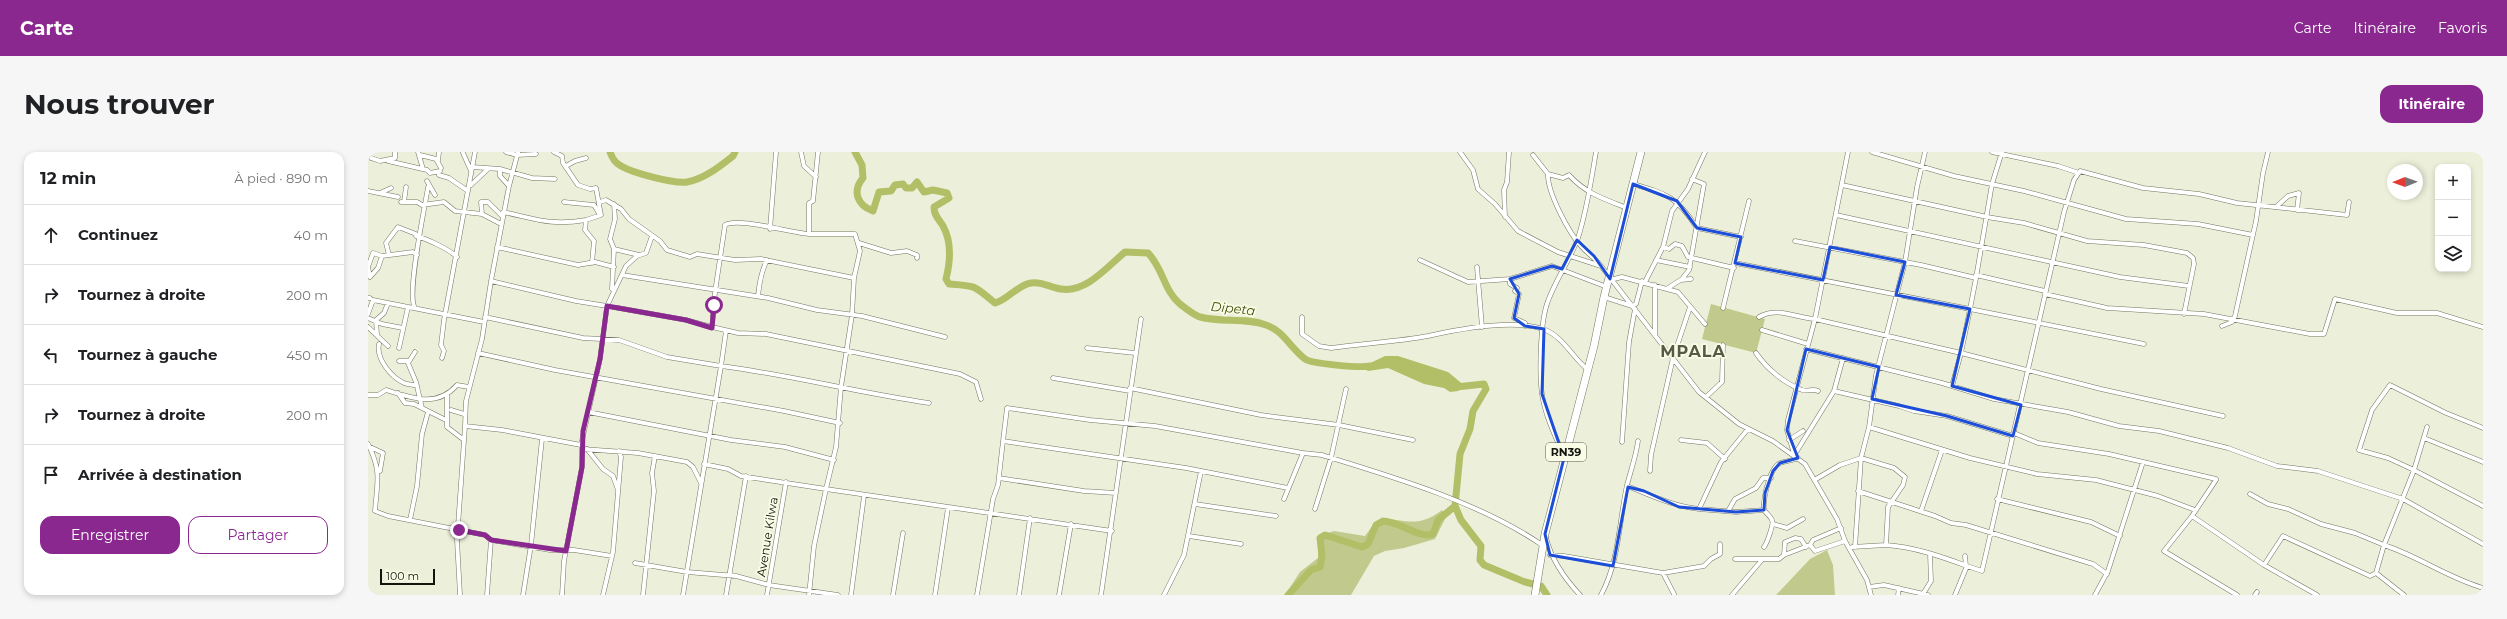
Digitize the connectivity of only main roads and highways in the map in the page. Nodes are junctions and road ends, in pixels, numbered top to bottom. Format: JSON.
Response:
{"nodes":[{"id":1,"x":1641,"y":152,"type":"edge"},
{"id":2,"x":1535,"y":592,"type":"edge"}],
"edges":[{"from":1,"to":2,"type":"highway","number":"RN39"}]}
